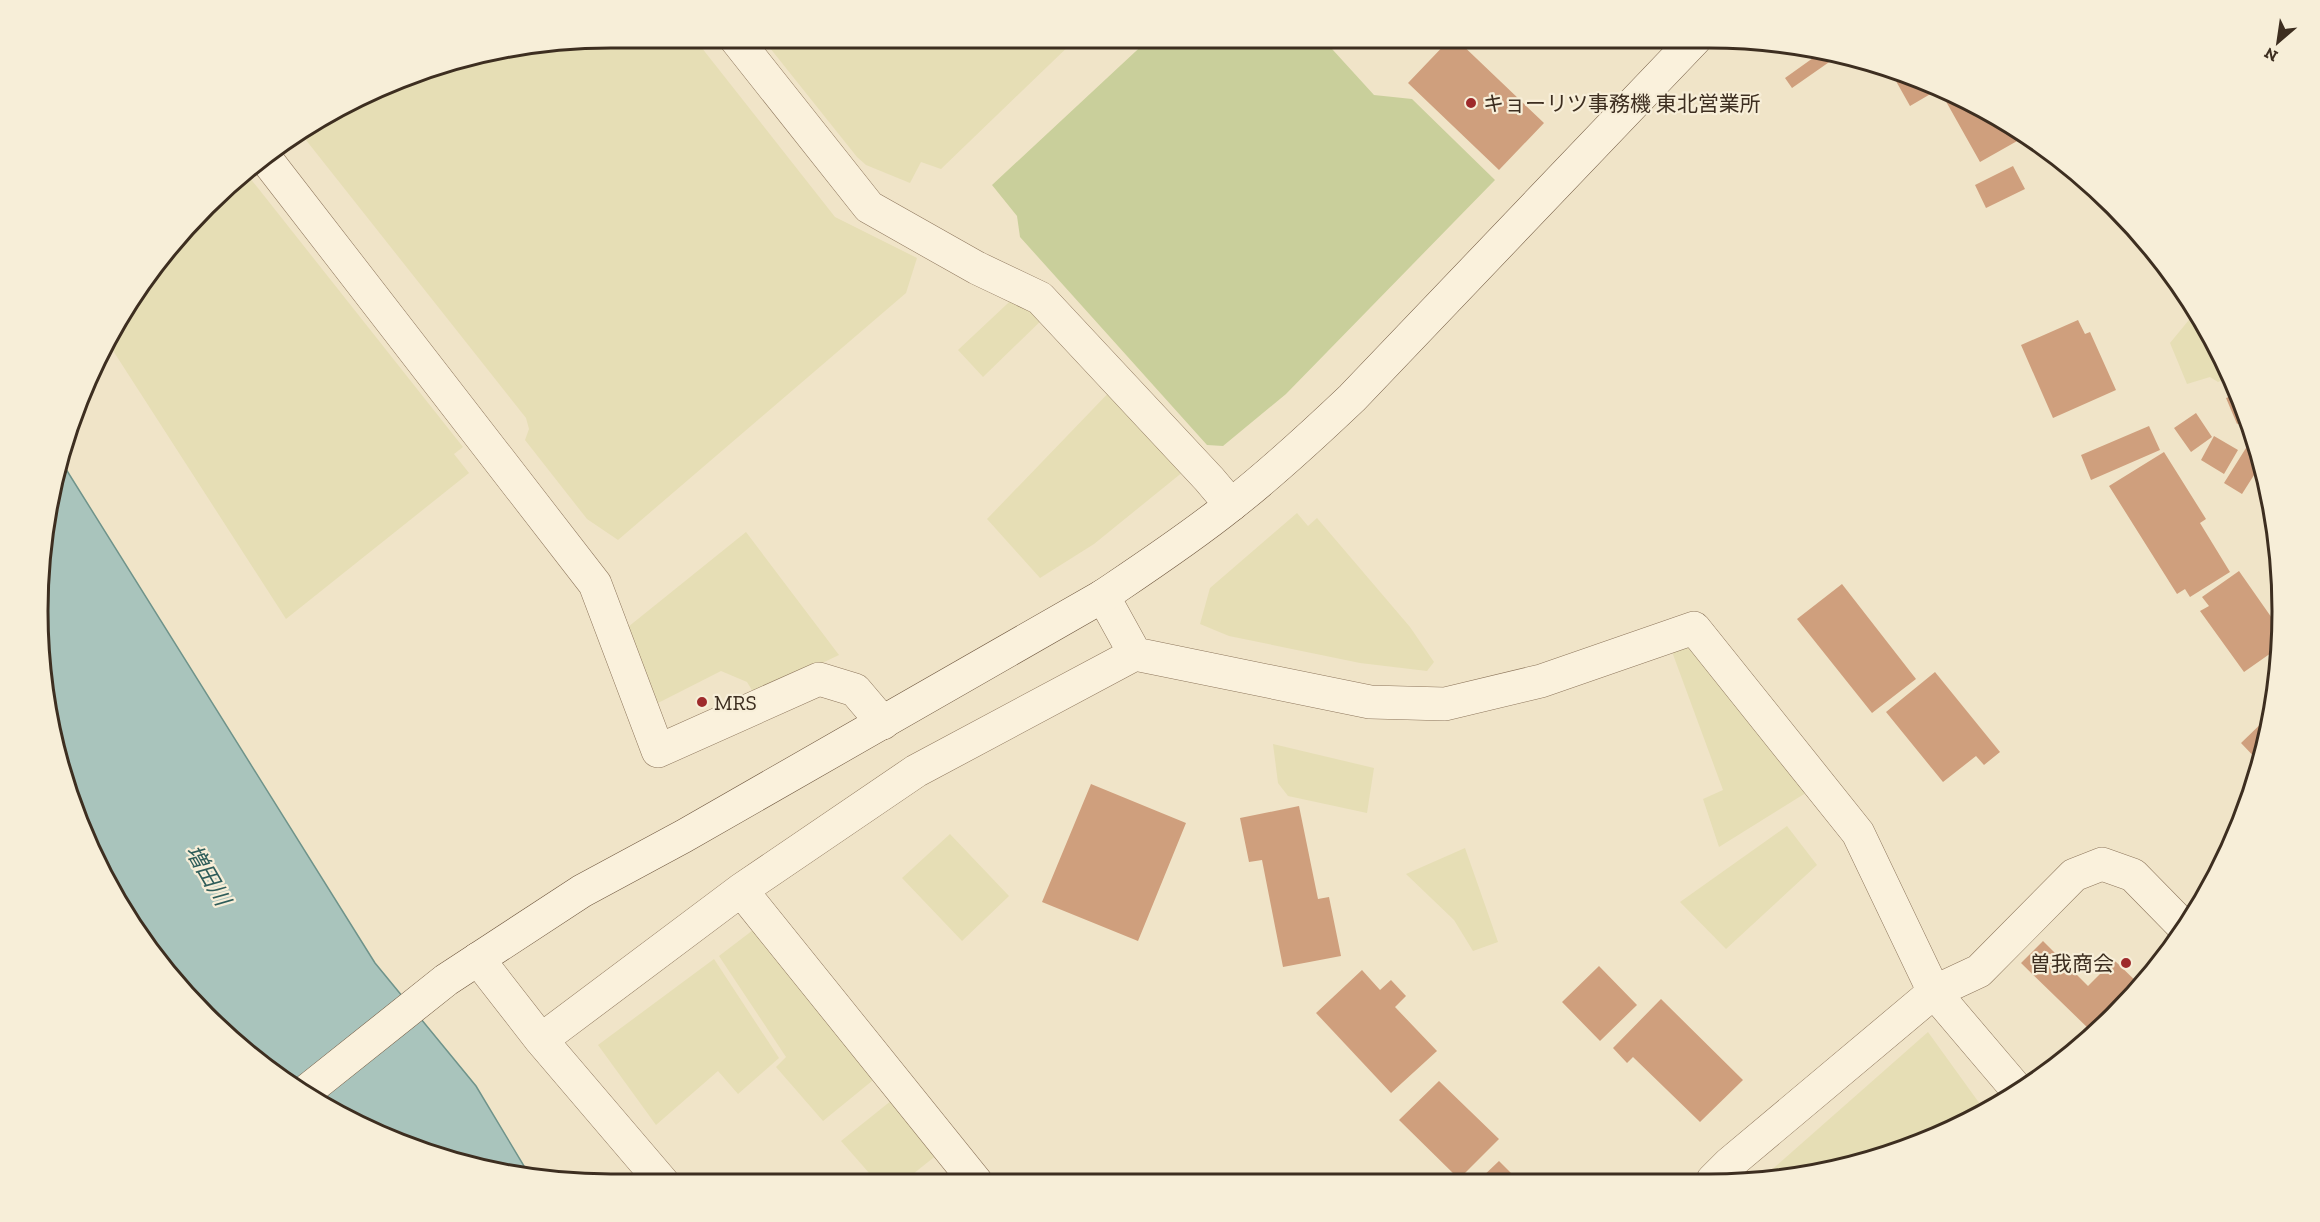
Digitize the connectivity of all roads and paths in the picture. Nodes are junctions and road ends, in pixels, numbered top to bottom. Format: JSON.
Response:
{"nodes":[{"id":1,"x":743,"y":48,"type":"edge"},
{"id":2,"x":1686,"y":48,"type":"edge"},
{"id":3,"x":269,"y":163,"type":"edge"},
{"id":4,"x":1231,"y":506,"type":"junction"},
{"id":5,"x":1102,"y":596,"type":"junction"},
{"id":6,"x":1135,"y":654,"type":"junction"},
{"id":7,"x":883,"y":723,"type":"junction"},
{"id":8,"x":741,"y":890,"type":"junction"},
{"id":9,"x":2178,"y":922,"type":"edge"},
{"id":10,"x":477,"y":958,"type":"junction"},
{"id":11,"x":1934,"y":992,"type":"junction"},
{"id":12,"x":541,"y":1040,"type":"junction"},
{"id":13,"x":2013,"y":1085,"type":"edge"},
{"id":14,"x":311,"y":1087,"type":"edge"},
{"id":15,"x":655,"y":1174,"type":"edge"},
{"id":16,"x":970,"y":1174,"type":"edge"},
{"id":17,"x":1719,"y":1174,"type":"edge"}],
"edges":[{"from":1,"to":4,"type":"street"},
{"from":2,"to":4,"type":"street"},
{"from":3,"to":7,"type":"street"},
{"from":4,"to":5,"type":"street"},
{"from":5,"to":6,"type":"street"},
{"from":5,"to":7,"type":"street"},
{"from":6,"to":8,"type":"street"},
{"from":6,"to":11,"type":"street"},
{"from":7,"to":10,"type":"street"},
{"from":8,"to":12,"type":"street"},
{"from":8,"to":16,"type":"street"},
{"from":9,"to":11,"type":"street"},
{"from":10,"to":12,"type":"street"},
{"from":10,"to":14,"type":"street"},
{"from":11,"to":13,"type":"street"},
{"from":11,"to":17,"type":"street"},
{"from":12,"to":15,"type":"street"}]}
